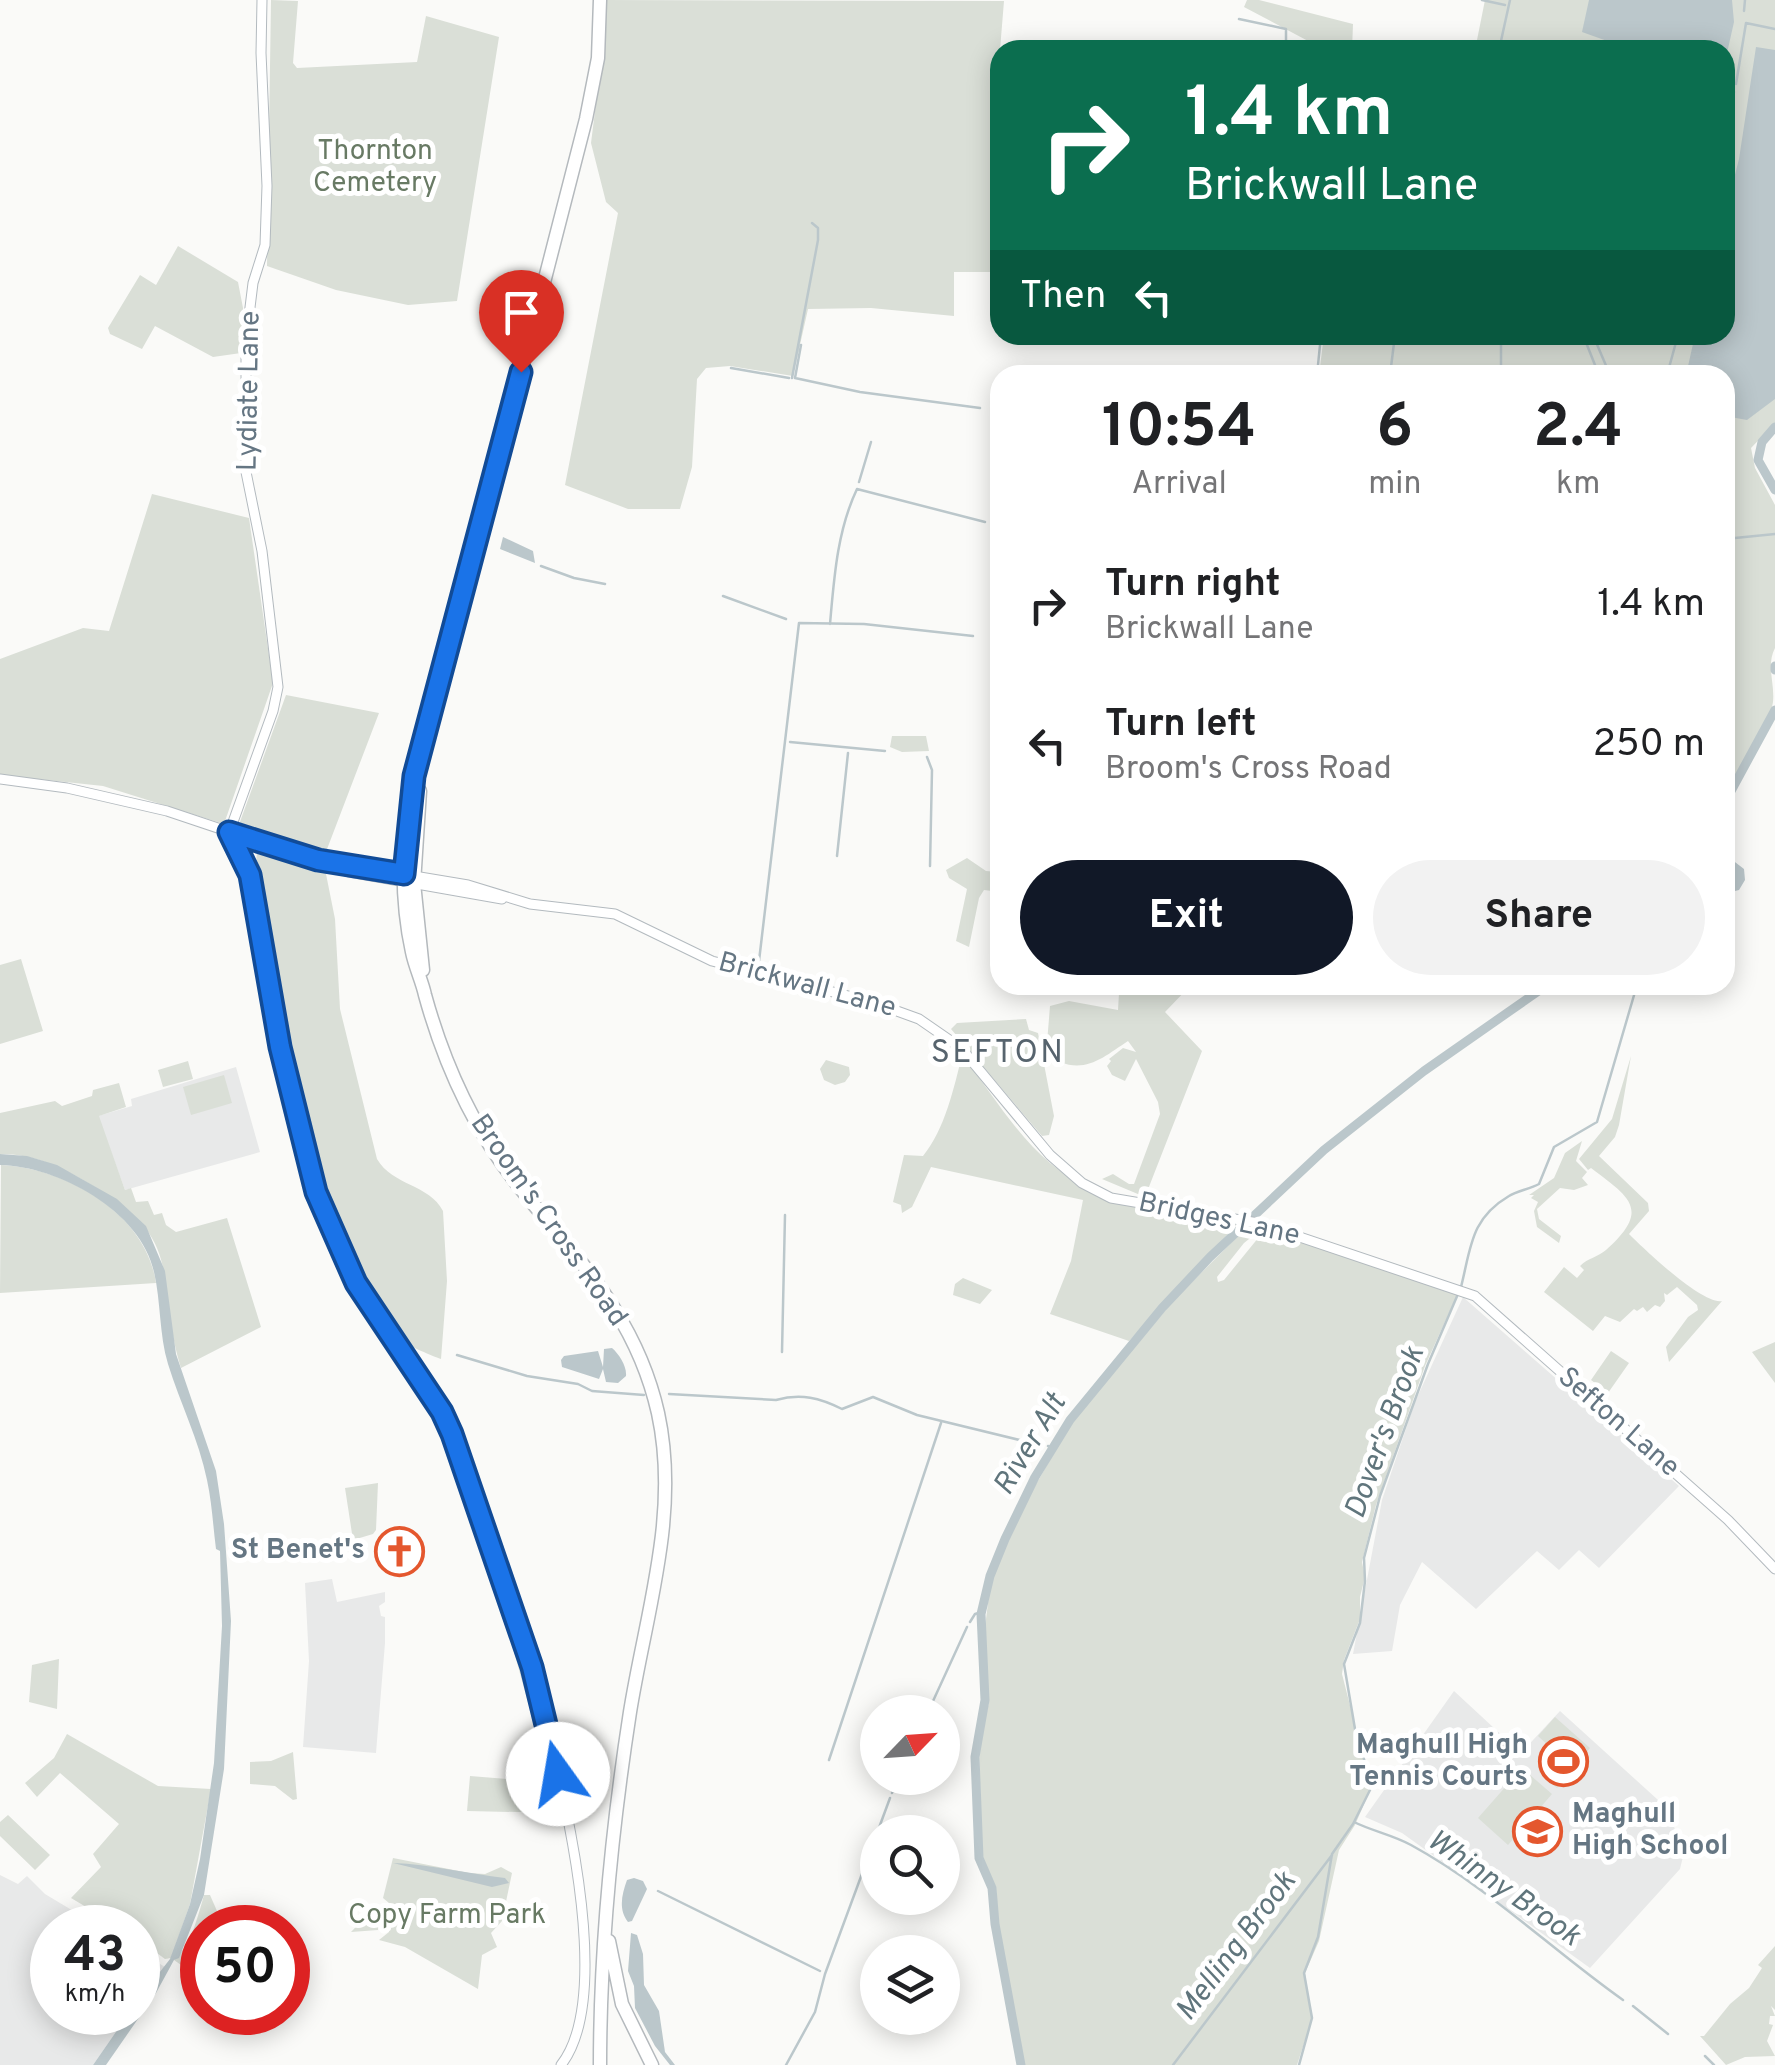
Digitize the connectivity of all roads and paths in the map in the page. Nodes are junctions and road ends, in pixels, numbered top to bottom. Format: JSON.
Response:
{"nodes":[{"id":1,"x":262,"y":0,"type":"edge"},
{"id":2,"x":600,"y":0,"type":"edge"},
{"id":3,"x":432,"y":714,"type":"junction"},
{"id":4,"x":0,"y":779,"type":"edge"},
{"id":5,"x":229,"y":832,"type":"junction"},
{"id":6,"x":259,"y":844,"type":"junction"},
{"id":7,"x":248,"y":869,"type":"junction"},
{"id":8,"x":409,"y":878,"type":"junction"},
{"id":9,"x":1050,"y":1155,"type":"joint"},
{"id":10,"x":1459,"y":1288,"type":"joint"},
{"id":11,"x":1775,"y":1569,"type":"edge"},
{"id":12,"x":607,"y":1930,"type":"junction"},
{"id":13,"x":561,"y":2065,"type":"edge"},
{"id":14,"x":600,"y":2065,"type":"edge"},
{"id":15,"x":652,"y":2065,"type":"edge"}],
"edges":[{"from":1,"to":5,"type":"main road","name":"Lydiate Lane"},
{"from":2,"to":3,"type":"highway","name":"Broom's Cross Road"},
{"from":3,"to":8,"type":"highway","name":"Broom's Cross Road"},
{"from":3,"to":8,"type":"highway","name":"Broom's Cross Road"},
{"from":4,"to":5,"type":"main road","name":"Brickwall Lane"},
{"from":5,"to":6,"type":"main road","name":"Brickwall Lane"},
{"from":5,"to":7,"type":"main road"},
{"from":6,"to":7,"type":"main road"},
{"from":6,"to":8,"type":"main road","name":"Brickwall Lane"},
{"from":7,"to":13,"type":"main road"},
{"from":8,"to":9,"type":"main road","name":"Brickwall Lane"},
{"from":8,"to":12,"type":"highway","name":"Broom's Cross Road"},
{"from":9,"to":10,"type":"main road","name":"Bridges Lane"},
{"from":10,"to":11,"type":"main road","name":"Sefton Lane"},
{"from":12,"to":14,"type":"highway","name":"Broom's Cross Road"},
{"from":12,"to":15,"type":"highway","name":"Broom's Cross Road"}]}
